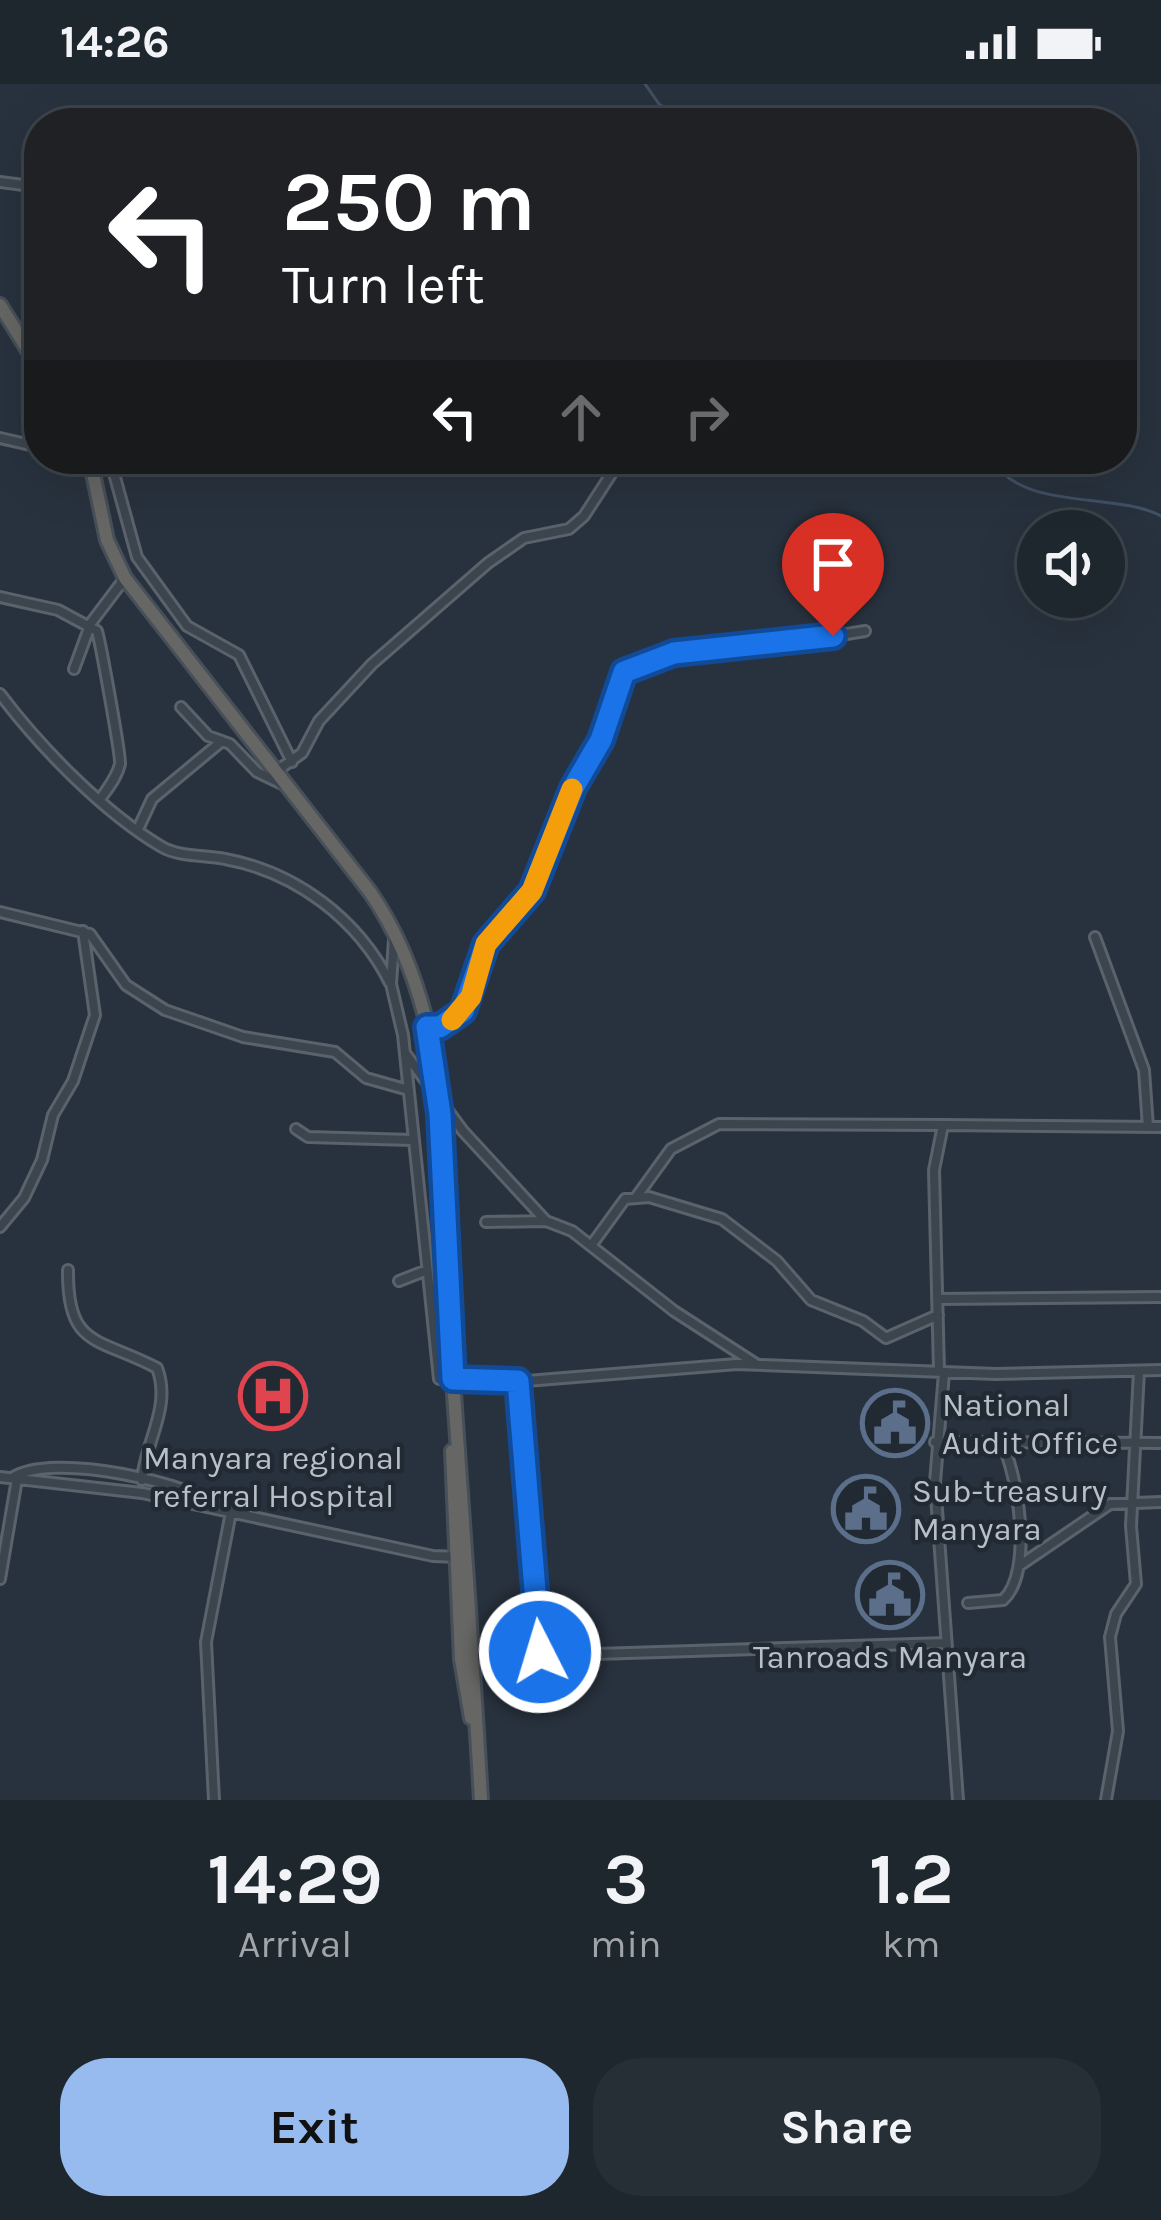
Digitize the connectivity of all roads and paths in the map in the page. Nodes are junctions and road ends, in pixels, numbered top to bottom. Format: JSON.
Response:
{"nodes":[{"id":1,"x":0,"y":305,"type":"edge"},
{"id":2,"x":24,"y":344,"type":"edge"},
{"id":3,"x":93,"y":474,"type":"edge"},
{"id":4,"x":114,"y":474,"type":"edge"},
{"id":5,"x":611,"y":474,"type":"edge"},
{"id":6,"x":125,"y":578,"type":"junction"},
{"id":7,"x":0,"y":597,"type":"edge"},
{"id":8,"x":91,"y":623,"type":"junction"},
{"id":9,"x":866,"y":631,"type":"dead end"},
{"id":10,"x":74,"y":669,"type":"dead end"},
{"id":11,"x":0,"y":694,"type":"edge"},
{"id":12,"x":181,"y":707,"type":"dead end"},
{"id":13,"x":223,"y":740,"type":"junction"},
{"id":14,"x":292,"y":762,"type":"junction"},
{"id":15,"x":278,"y":770,"type":"junction"},
{"id":16,"x":292,"y":787,"type":"junction"},
{"id":17,"x":101,"y":798,"type":"junction"},
{"id":18,"x":139,"y":827,"type":"junction"},
{"id":19,"x":0,"y":912,"type":"edge"},
{"id":20,"x":83,"y":930,"type":"junction"},
{"id":21,"x":395,"y":931,"type":"junction"},
{"id":22,"x":1095,"y":937,"type":"dead end"},
{"id":23,"x":391,"y":984,"type":"junction"},
{"id":24,"x":427,"y":1027,"type":"junction"},
{"id":25,"x":405,"y":1053,"type":"junction"},
{"id":26,"x":405,"y":1089,"type":"junction"},
{"id":27,"x":439,"y":1097,"type":"junction"},
{"id":28,"x":943,"y":1125,"type":"junction"},
{"id":29,"x":1148,"y":1127,"type":"junction"},
{"id":30,"x":1161,"y":1127,"type":"edge"},
{"id":31,"x":296,"y":1129,"type":"dead end"},
{"id":32,"x":412,"y":1140,"type":"junction"},
{"id":33,"x":637,"y":1196,"type":"junction"},
{"id":34,"x":546,"y":1221,"type":"junction"},
{"id":35,"x":486,"y":1222,"type":"dead end"},
{"id":36,"x":0,"y":1227,"type":"edge"},
{"id":37,"x":592,"y":1243,"type":"junction"},
{"id":38,"x":68,"y":1270,"type":"dead end"},
{"id":39,"x":427,"y":1270,"type":"junction"},
{"id":40,"x":399,"y":1281,"type":"dead end"},
{"id":41,"x":428,"y":1284,"type":"junction"},
{"id":42,"x":1161,"y":1297,"type":"edge"},
{"id":43,"x":937,"y":1299,"type":"junction"},
{"id":44,"x":450,"y":1315,"type":"junction"},
{"id":45,"x":938,"y":1315,"type":"junction"},
{"id":46,"x":757,"y":1365,"type":"junction"},
{"id":47,"x":1161,"y":1370,"type":"edge"},
{"id":48,"x":1139,"y":1371,"type":"junction"},
{"id":49,"x":942,"y":1372,"type":"junction"},
{"id":50,"x":453,"y":1379,"type":"junction"},
{"id":51,"x":518,"y":1381,"type":"junction"},
{"id":52,"x":1000,"y":1441,"type":"junction"},
{"id":53,"x":935,"y":1442,"type":"junction"},
{"id":54,"x":1139,"y":1443,"type":"junction"},
{"id":55,"x":1161,"y":1443,"type":"edge"},
{"id":56,"x":6,"y":1476,"type":"edge"},
{"id":57,"x":142,"y":1480,"type":"junction"},
{"id":58,"x":1132,"y":1501,"type":"junction"},
{"id":59,"x":1161,"y":1502,"type":"edge"},
{"id":60,"x":231,"y":1512,"type":"junction"},
{"id":61,"x":462,"y":1557,"type":"junction"},
{"id":62,"x":1018,"y":1567,"type":"junction"},
{"id":63,"x":0,"y":1579,"type":"edge"},
{"id":64,"x":968,"y":1604,"type":"dead end"},
{"id":65,"x":946,"y":1643,"type":"junction"},
{"id":66,"x":540,"y":1652,"type":"junction"},
{"id":67,"x":469,"y":1658,"type":"junction"},
{"id":68,"x":214,"y":1800,"type":"edge"},
{"id":69,"x":481,"y":1800,"type":"edge"},
{"id":70,"x":958,"y":1800,"type":"edge"},
{"id":71,"x":1106,"y":1800,"type":"edge"}],
"edges":[{"from":1,"to":2,"type":"highway"},
{"from":3,"to":6,"type":"highway"},
{"from":4,"to":14,"type":"street"},
{"from":5,"to":14,"type":"street"},
{"from":6,"to":8,"type":"street"},
{"from":6,"to":15,"type":"highway"},
{"from":7,"to":8,"type":"street"},
{"from":8,"to":10,"type":"street"},
{"from":8,"to":17,"type":"street"},
{"from":9,"to":24,"type":"street"},
{"from":11,"to":17,"type":"street"},
{"from":12,"to":13,"type":"street"},
{"from":13,"to":16,"type":"street"},
{"from":13,"to":18,"type":"street"},
{"from":14,"to":15,"type":"street"},
{"from":15,"to":16,"type":"highway"},
{"from":16,"to":21,"type":"highway"},
{"from":17,"to":18,"type":"street"},
{"from":18,"to":23,"type":"street"},
{"from":19,"to":20,"type":"street"},
{"from":20,"to":26,"type":"street"},
{"from":20,"to":36,"type":"street"},
{"from":21,"to":23,"type":"street"},
{"from":21,"to":24,"type":"highway"},
{"from":22,"to":29,"type":"street"},
{"from":23,"to":25,"type":"street"},
{"from":24,"to":27,"type":"highway"},
{"from":25,"to":26,"type":"street"},
{"from":25,"to":27,"type":"street"},
{"from":26,"to":32,"type":"street"},
{"from":27,"to":34,"type":"street"},
{"from":27,"to":44,"type":"highway"},
{"from":28,"to":29,"type":"street"},
{"from":28,"to":33,"type":"street"},
{"from":28,"to":43,"type":"street"},
{"from":29,"to":30,"type":"street"},
{"from":31,"to":32,"type":"street"},
{"from":32,"to":39,"type":"street"},
{"from":33,"to":37,"type":"street"},
{"from":33,"to":45,"type":"street"},
{"from":34,"to":35,"type":"street"},
{"from":34,"to":37,"type":"street"},
{"from":37,"to":46,"type":"street"},
{"from":38,"to":57,"type":"street"},
{"from":39,"to":40,"type":"street"},
{"from":39,"to":41,"type":"street"},
{"from":41,"to":44,"type":"street"},
{"from":41,"to":50,"type":"street"},
{"from":42,"to":43,"type":"street"},
{"from":43,"to":45,"type":"street"},
{"from":44,"to":50,"type":"highway"},
{"from":45,"to":49,"type":"street"},
{"from":46,"to":49,"type":"street"},
{"from":46,"to":51,"type":"street"},
{"from":47,"to":48,"type":"street"},
{"from":48,"to":49,"type":"street"},
{"from":48,"to":54,"type":"street"},
{"from":49,"to":53,"type":"street"},
{"from":50,"to":51,"type":"street"},
{"from":50,"to":61,"type":"highway"},
{"from":51,"to":66,"type":"street"},
{"from":52,"to":53,"type":"street"},
{"from":52,"to":54,"type":"street"},
{"from":52,"to":62,"type":"street"},
{"from":53,"to":65,"type":"street"},
{"from":54,"to":55,"type":"street"},
{"from":54,"to":58,"type":"street"},
{"from":56,"to":57,"type":"street"},
{"from":56,"to":60,"type":"street"},
{"from":56,"to":63,"type":"street"},
{"from":57,"to":60,"type":"street"},
{"from":58,"to":59,"type":"street"},
{"from":58,"to":62,"type":"street"},
{"from":58,"to":71,"type":"street"},
{"from":60,"to":61,"type":"street"},
{"from":60,"to":68,"type":"street"},
{"from":61,"to":67,"type":"highway"},
{"from":62,"to":64,"type":"street"},
{"from":65,"to":66,"type":"street"},
{"from":65,"to":70,"type":"street"},
{"from":66,"to":67,"type":"street"},
{"from":67,"to":69,"type":"highway"}]}
